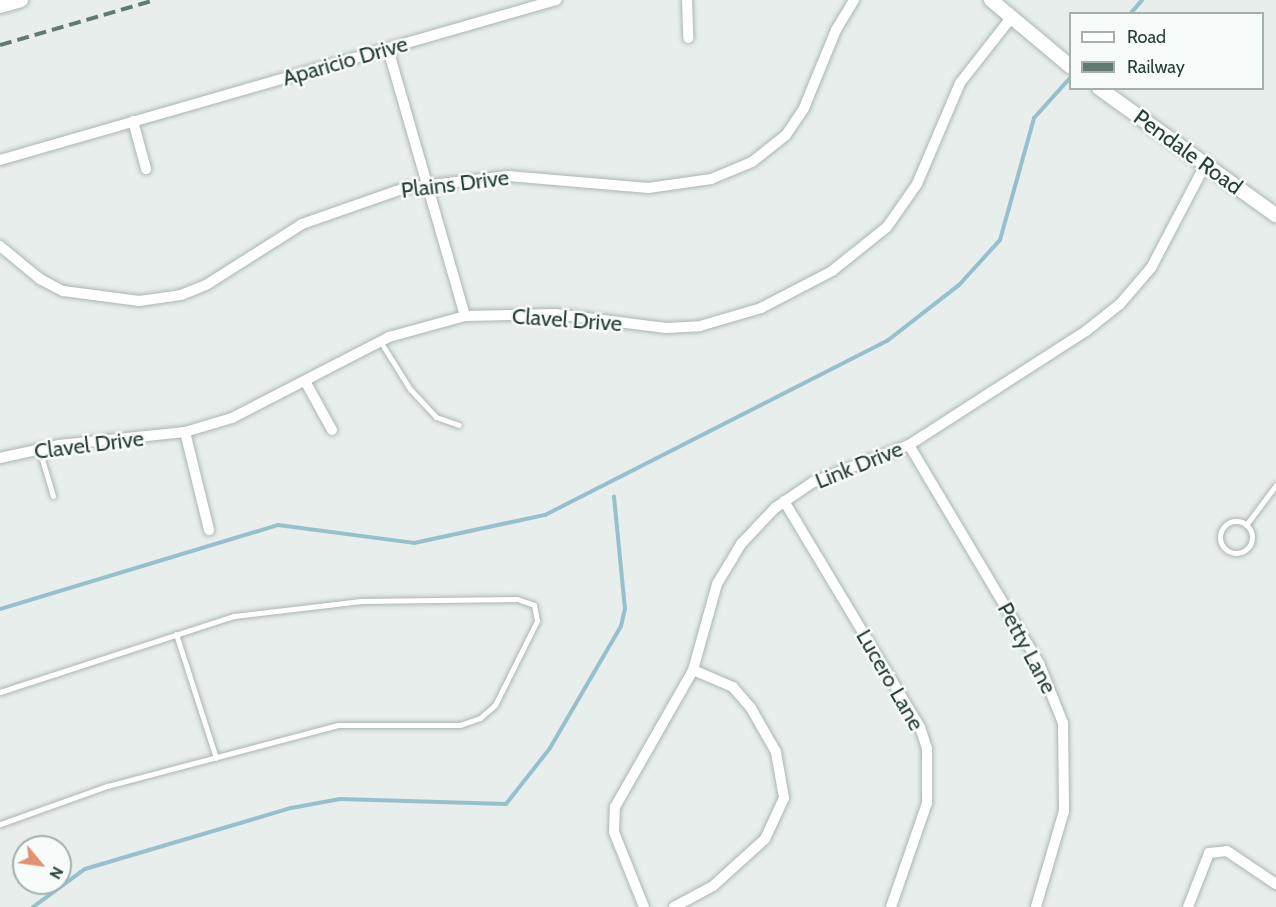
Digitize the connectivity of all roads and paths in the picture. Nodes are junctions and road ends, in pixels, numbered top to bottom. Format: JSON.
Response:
{"nodes":[{"id":1,"x":21,"y":0,"type":"edge"},
{"id":2,"x":556,"y":0,"type":"edge"},
{"id":3,"x":687,"y":0,"type":"edge"},
{"id":4,"x":854,"y":0,"type":"edge"},
{"id":5,"x":990,"y":0,"type":"edge"},
{"id":6,"x":0,"y":6,"type":"edge"},
{"id":7,"x":1011,"y":18,"type":"junction"},
{"id":8,"x":688,"y":38,"type":"dead end"},
{"id":9,"x":388,"y":49,"type":"junction"},
{"id":10,"x":1069,"y":64,"type":"edge"},
{"id":11,"x":1102,"y":90,"type":"edge"},
{"id":12,"x":133,"y":122,"type":"junction"},
{"id":13,"x":0,"y":160,"type":"edge"},
{"id":14,"x":1206,"y":165,"type":"junction"},
{"id":15,"x":146,"y":169,"type":"dead end"},
{"id":16,"x":428,"y":185,"type":"junction"},
{"id":17,"x":1276,"y":215,"type":"edge"},
{"id":18,"x":0,"y":246,"type":"edge"},
{"id":19,"x":465,"y":316,"type":"junction"},
{"id":20,"x":380,"y":341,"type":"junction"},
{"id":21,"x":305,"y":381,"type":"junction"},
{"id":22,"x":459,"y":425,"type":"dead end"},
{"id":23,"x":332,"y":430,"type":"dead end"},
{"id":24,"x":185,"y":432,"type":"junction"},
{"id":25,"x":909,"y":445,"type":"junction"},
{"id":26,"x":39,"y":449,"type":"junction"},
{"id":27,"x":0,"y":458,"type":"edge"},
{"id":28,"x":1276,"y":485,"type":"edge"},
{"id":29,"x":53,"y":496,"type":"dead end"},
{"id":30,"x":784,"y":501,"type":"junction"},
{"id":31,"x":1246,"y":525,"type":"junction"},
{"id":32,"x":209,"y":530,"type":"dead end"},
{"id":33,"x":176,"y":634,"type":"junction"},
{"id":34,"x":693,"y":670,"type":"junction"},
{"id":35,"x":0,"y":692,"type":"edge"},
{"id":36,"x":216,"y":758,"type":"junction"},
{"id":37,"x":0,"y":824,"type":"edge"},
{"id":38,"x":1276,"y":884,"type":"edge"},
{"id":39,"x":644,"y":907,"type":"edge"},
{"id":40,"x":674,"y":907,"type":"edge"},
{"id":41,"x":891,"y":907,"type":"edge"},
{"id":42,"x":1036,"y":907,"type":"edge"},
{"id":43,"x":1188,"y":907,"type":"edge"}],
"edges":[{"from":1,"to":6,"type":"street"},
{"from":2,"to":9,"type":"street","name":"Aparicio Drive"},
{"from":3,"to":8,"type":"street"},
{"from":4,"to":16,"type":"street","name":"Plains Drive"},
{"from":5,"to":7,"type":"street"},
{"from":7,"to":10,"type":"street"},
{"from":7,"to":19,"type":"street","name":"Clavel Drive"},
{"from":9,"to":12,"type":"street","name":"Aparicio Drive"},
{"from":9,"to":16,"type":"street"},
{"from":11,"to":14,"type":"street","name":"Pendale Road"},
{"from":12,"to":13,"type":"street","name":"Aparicio Drive"},
{"from":12,"to":15,"type":"street"},
{"from":14,"to":17,"type":"street","name":"Pendale Road"},
{"from":14,"to":25,"type":"street","name":"Link Drive"},
{"from":16,"to":18,"type":"street","name":"Plains Drive"},
{"from":16,"to":19,"type":"street"},
{"from":19,"to":20,"type":"street","name":"Clavel Drive"},
{"from":20,"to":21,"type":"street","name":"Clavel Drive"},
{"from":20,"to":22,"type":"lane"},
{"from":21,"to":23,"type":"street"},
{"from":21,"to":24,"type":"street","name":"Clavel Drive"},
{"from":24,"to":26,"type":"street","name":"Clavel Drive"},
{"from":24,"to":32,"type":"street"},
{"from":25,"to":30,"type":"street","name":"Link Drive"},
{"from":25,"to":42,"type":"street","name":"Petty Lane"},
{"from":26,"to":27,"type":"street","name":"Clavel Drive"},
{"from":26,"to":29,"type":"lane"},
{"from":28,"to":31,"type":"lane"},
{"from":30,"to":34,"type":"street","name":"Link Drive"},
{"from":30,"to":41,"type":"street","name":"Lucero Lane"},
{"from":31,"to":31,"type":"lane"},
{"from":33,"to":35,"type":"lane"},
{"from":33,"to":36,"type":"lane"},
{"from":33,"to":36,"type":"lane"},
{"from":34,"to":39,"type":"street","name":"Link Drive"},
{"from":34,"to":40,"type":"street"},
{"from":36,"to":37,"type":"lane"},
{"from":38,"to":43,"type":"street"}]}
